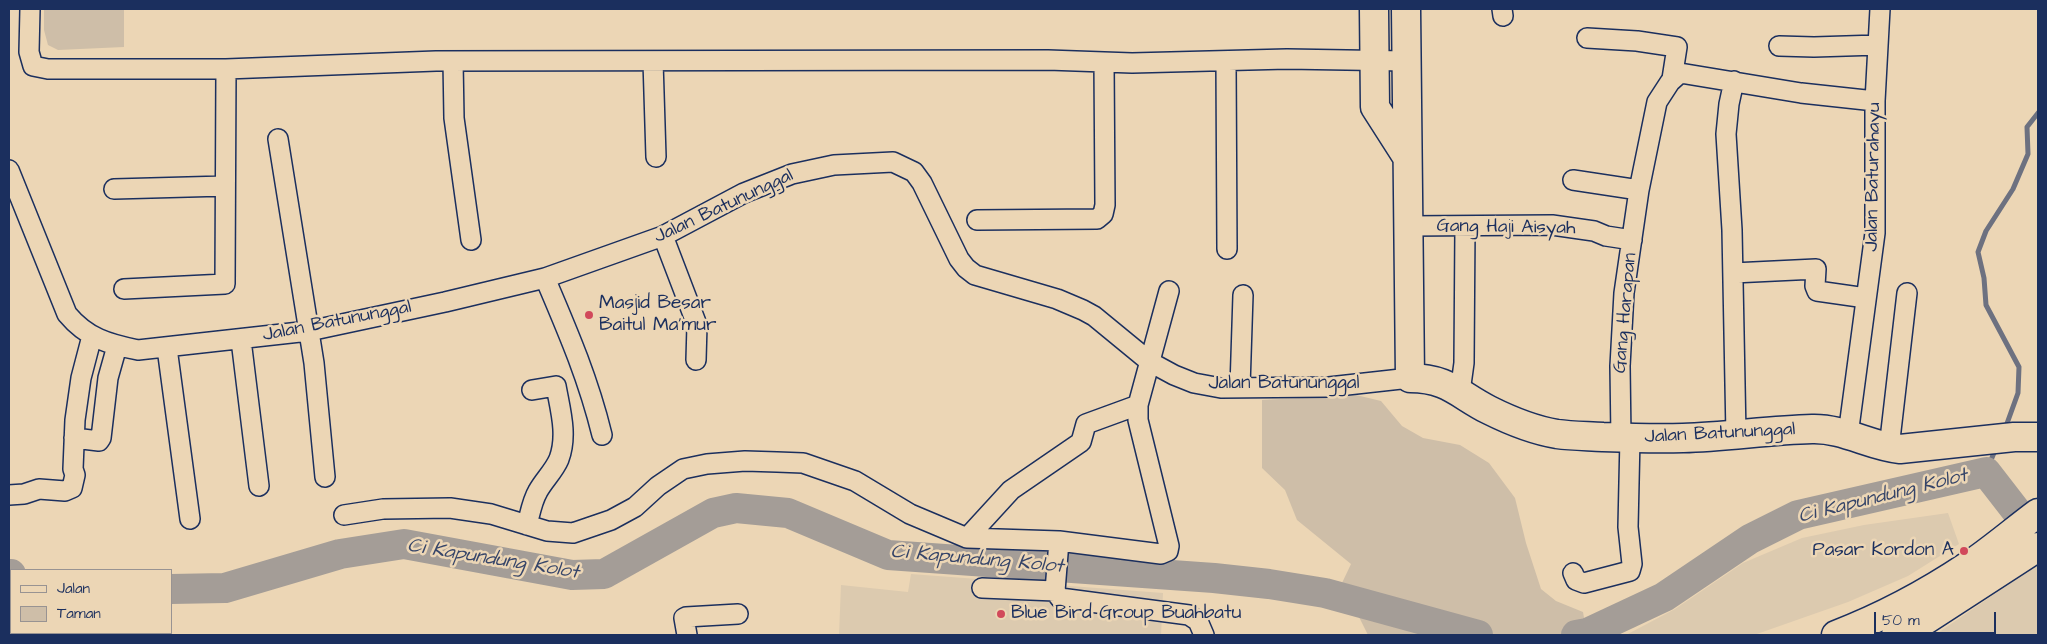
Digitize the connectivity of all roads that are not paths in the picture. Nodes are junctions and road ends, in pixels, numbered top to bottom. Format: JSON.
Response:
{"nodes":[{"id":1,"x":30,"y":9,"type":"edge"},
{"id":2,"x":1374,"y":9,"type":"edge"},
{"id":3,"x":1406,"y":9,"type":"edge"},
{"id":4,"x":1880,"y":9,"type":"edge"},
{"id":5,"x":1587,"y":38,"type":"dead end"},
{"id":6,"x":1878,"y":45,"type":"junction"},
{"id":7,"x":1779,"y":46,"type":"dead end"},
{"id":8,"x":453,"y":61,"type":"junction"},
{"id":9,"x":653,"y":61,"type":"junction"},
{"id":10,"x":1374,"y":61,"type":"junction"},
{"id":11,"x":1406,"y":61,"type":"junction"},
{"id":12,"x":1104,"y":62,"type":"junction"},
{"id":13,"x":1226,"y":62,"type":"junction"},
{"id":14,"x":226,"y":69,"type":"junction"},
{"id":15,"x":1676,"y":76,"type":"junction"},
{"id":16,"x":1734,"y":81,"type":"junction"},
{"id":17,"x":1875,"y":101,"type":"junction"},
{"id":18,"x":278,"y":139,"type":"dead end"},
{"id":19,"x":1407,"y":156,"type":"junction"},
{"id":20,"x":656,"y":157,"type":"dead end"},
{"id":21,"x":9,"y":170,"type":"edge"},
{"id":22,"x":1573,"y":180,"type":"dead end"},
{"id":23,"x":226,"y":186,"type":"junction"},
{"id":24,"x":114,"y":189,"type":"dead end"},
{"id":25,"x":1639,"y":190,"type":"junction"},
{"id":26,"x":14,"y":193,"type":"edge"},
{"id":27,"x":977,"y":220,"type":"dead end"},
{"id":28,"x":1408,"y":226,"type":"junction"},
{"id":29,"x":1465,"y":227,"type":"junction"},
{"id":30,"x":664,"y":236,"type":"junction"},
{"id":31,"x":471,"y":240,"type":"dead end"},
{"id":32,"x":1632,"y":240,"type":"junction"},
{"id":33,"x":1227,"y":249,"type":"dead end"},
{"id":34,"x":1733,"y":273,"type":"junction"},
{"id":35,"x":545,"y":278,"type":"junction"},
{"id":36,"x":124,"y":289,"type":"dead end"},
{"id":37,"x":1169,"y":291,"type":"dead end"},
{"id":38,"x":1907,"y":293,"type":"dead end"},
{"id":39,"x":1243,"y":296,"type":"dead end"},
{"id":40,"x":1866,"y":298,"type":"junction"},
{"id":41,"x":309,"y":331,"type":"junction"},
{"id":42,"x":92,"y":336,"type":"junction"},
{"id":43,"x":241,"y":340,"type":"junction"},
{"id":44,"x":117,"y":346,"type":"junction"},
{"id":45,"x":167,"y":348,"type":"junction"},
{"id":46,"x":696,"y":360,"type":"dead end"},
{"id":47,"x":1150,"y":362,"type":"junction"},
{"id":48,"x":1410,"y":378,"type":"junction"},
{"id":49,"x":572,"y":382,"type":"junction"},
{"id":50,"x":1240,"y":387,"type":"junction"},
{"id":51,"x":532,"y":390,"type":"dead end"},
{"id":52,"x":1460,"y":392,"type":"junction"},
{"id":53,"x":1138,"y":404,"type":"junction"},
{"id":54,"x":602,"y":435,"type":"dead end"},
{"id":55,"x":1736,"y":435,"type":"junction"},
{"id":56,"x":1848,"y":435,"type":"junction"},
{"id":57,"x":74,"y":438,"type":"junction"},
{"id":58,"x":1626,"y":438,"type":"junction"},
{"id":59,"x":2014,"y":438,"type":"edge"},
{"id":60,"x":1889,"y":448,"type":"junction"},
{"id":61,"x":325,"y":477,"type":"dead end"},
{"id":62,"x":260,"y":486,"type":"dead end"},
{"id":63,"x":9,"y":495,"type":"edge"},
{"id":64,"x":2038,"y":513,"type":"edge"},
{"id":65,"x":344,"y":515,"type":"dead end"},
{"id":66,"x":190,"y":518,"type":"dead end"},
{"id":67,"x":527,"y":525,"type":"junction"},
{"id":68,"x":977,"y":539,"type":"junction"},
{"id":69,"x":1059,"y":541,"type":"junction"},
{"id":70,"x":2031,"y":552,"type":"edge"},
{"id":71,"x":1573,"y":573,"type":"dead end"},
{"id":72,"x":1055,"y":587,"type":"junction"},
{"id":73,"x":982,"y":588,"type":"dead end"},
{"id":74,"x":738,"y":614,"type":"dead end"},
{"id":75,"x":1928,"y":627,"type":"edge"},
{"id":76,"x":1202,"y":630,"type":"edge"},
{"id":77,"x":686,"y":632,"type":"edge"},
{"id":78,"x":1836,"y":635,"type":"edge"},
{"id":79,"x":1896,"y":635,"type":"edge"}],
"edges":[{"from":1,"to":14,"type":"street"},
{"from":2,"to":10,"type":"street"},
{"from":3,"to":11,"type":"street"},
{"from":4,"to":6,"type":"street","name":"Jalan Baturahayu"},
{"from":5,"to":15,"type":"street"},
{"from":6,"to":7,"type":"street"},
{"from":6,"to":17,"type":"street","name":"Jalan Baturahayu"},
{"from":8,"to":9,"type":"street"},
{"from":8,"to":14,"type":"street"},
{"from":8,"to":31,"type":"street"},
{"from":9,"to":12,"type":"street"},
{"from":9,"to":20,"type":"street"},
{"from":10,"to":11,"type":"street"},
{"from":10,"to":13,"type":"street"},
{"from":10,"to":19,"type":"street"},
{"from":11,"to":19,"type":"street"},
{"from":12,"to":13,"type":"street"},
{"from":12,"to":27,"type":"street"},
{"from":13,"to":33,"type":"street"},
{"from":14,"to":23,"type":"street"},
{"from":15,"to":16,"type":"street"},
{"from":15,"to":25,"type":"street","name":"Gang Harapan"},
{"from":16,"to":17,"type":"street"},
{"from":16,"to":34,"type":"street"},
{"from":17,"to":40,"type":"street","name":"Jalan Baturahayu"},
{"from":18,"to":41,"type":"street"},
{"from":19,"to":28,"type":"street"},
{"from":21,"to":26,"type":"street","name":"Jalan Batununggal"},
{"from":22,"to":25,"type":"street"},
{"from":23,"to":24,"type":"street"},
{"from":23,"to":36,"type":"street"},
{"from":25,"to":32,"type":"street","name":"Gang Harapan"},
{"from":26,"to":42,"type":"street","name":"Jalan Batununggal"},
{"from":28,"to":29,"type":"street","name":"Gang Haji Aisyah"},
{"from":28,"to":48,"type":"street"},
{"from":29,"to":32,"type":"street","name":"Gang Haji Aisyah"},
{"from":29,"to":52,"type":"street"},
{"from":30,"to":35,"type":"street","name":"Jalan Batununggal"},
{"from":30,"to":46,"type":"street"},
{"from":30,"to":47,"type":"street","name":"Jalan Batununggal"},
{"from":32,"to":58,"type":"street","name":"Gang Harapan"},
{"from":34,"to":40,"type":"street"},
{"from":34,"to":55,"type":"street"},
{"from":35,"to":41,"type":"street","name":"Jalan Batununggal"},
{"from":35,"to":49,"type":"street"},
{"from":37,"to":47,"type":"street"},
{"from":38,"to":60,"type":"street"},
{"from":39,"to":50,"type":"street"},
{"from":40,"to":56,"type":"street","name":"Jalan Baturahayu"},
{"from":41,"to":43,"type":"street","name":"Jalan Batununggal"},
{"from":41,"to":61,"type":"street"},
{"from":42,"to":44,"type":"street","name":"Jalan Batununggal"},
{"from":42,"to":57,"type":"street"},
{"from":43,"to":45,"type":"street","name":"Jalan Batununggal"},
{"from":43,"to":62,"type":"street"},
{"from":44,"to":45,"type":"street","name":"Jalan Batununggal"},
{"from":44,"to":57,"type":"street"},
{"from":45,"to":66,"type":"street"},
{"from":47,"to":50,"type":"street","name":"Jalan Batununggal"},
{"from":47,"to":53,"type":"street"},
{"from":48,"to":50,"type":"street","name":"Jalan Batununggal"},
{"from":48,"to":52,"type":"street","name":"Jalan Batununggal"},
{"from":49,"to":51,"type":"street"},
{"from":49,"to":54,"type":"street"},
{"from":49,"to":67,"type":"street"},
{"from":52,"to":58,"type":"street","name":"Jalan Batununggal"},
{"from":53,"to":68,"type":"street"},
{"from":53,"to":69,"type":"street"},
{"from":55,"to":56,"type":"street","name":"Jalan Batununggal"},
{"from":55,"to":58,"type":"street","name":"Jalan Batununggal"},
{"from":56,"to":60,"type":"street","name":"Jalan Batununggal"},
{"from":57,"to":63,"type":"street"},
{"from":58,"to":71,"type":"street","name":"Gang Harapan"},
{"from":59,"to":60,"type":"street","name":"Jalan Batununggal"},
{"from":64,"to":78,"type":"street"},
{"from":65,"to":67,"type":"street"},
{"from":67,"to":68,"type":"street"},
{"from":68,"to":69,"type":"street"},
{"from":69,"to":72,"type":"street"},
{"from":70,"to":75,"type":"street"},
{"from":72,"to":73,"type":"street"},
{"from":72,"to":76,"type":"street"},
{"from":74,"to":77,"type":"street"},
{"from":75,"to":79,"type":"street"}]}
